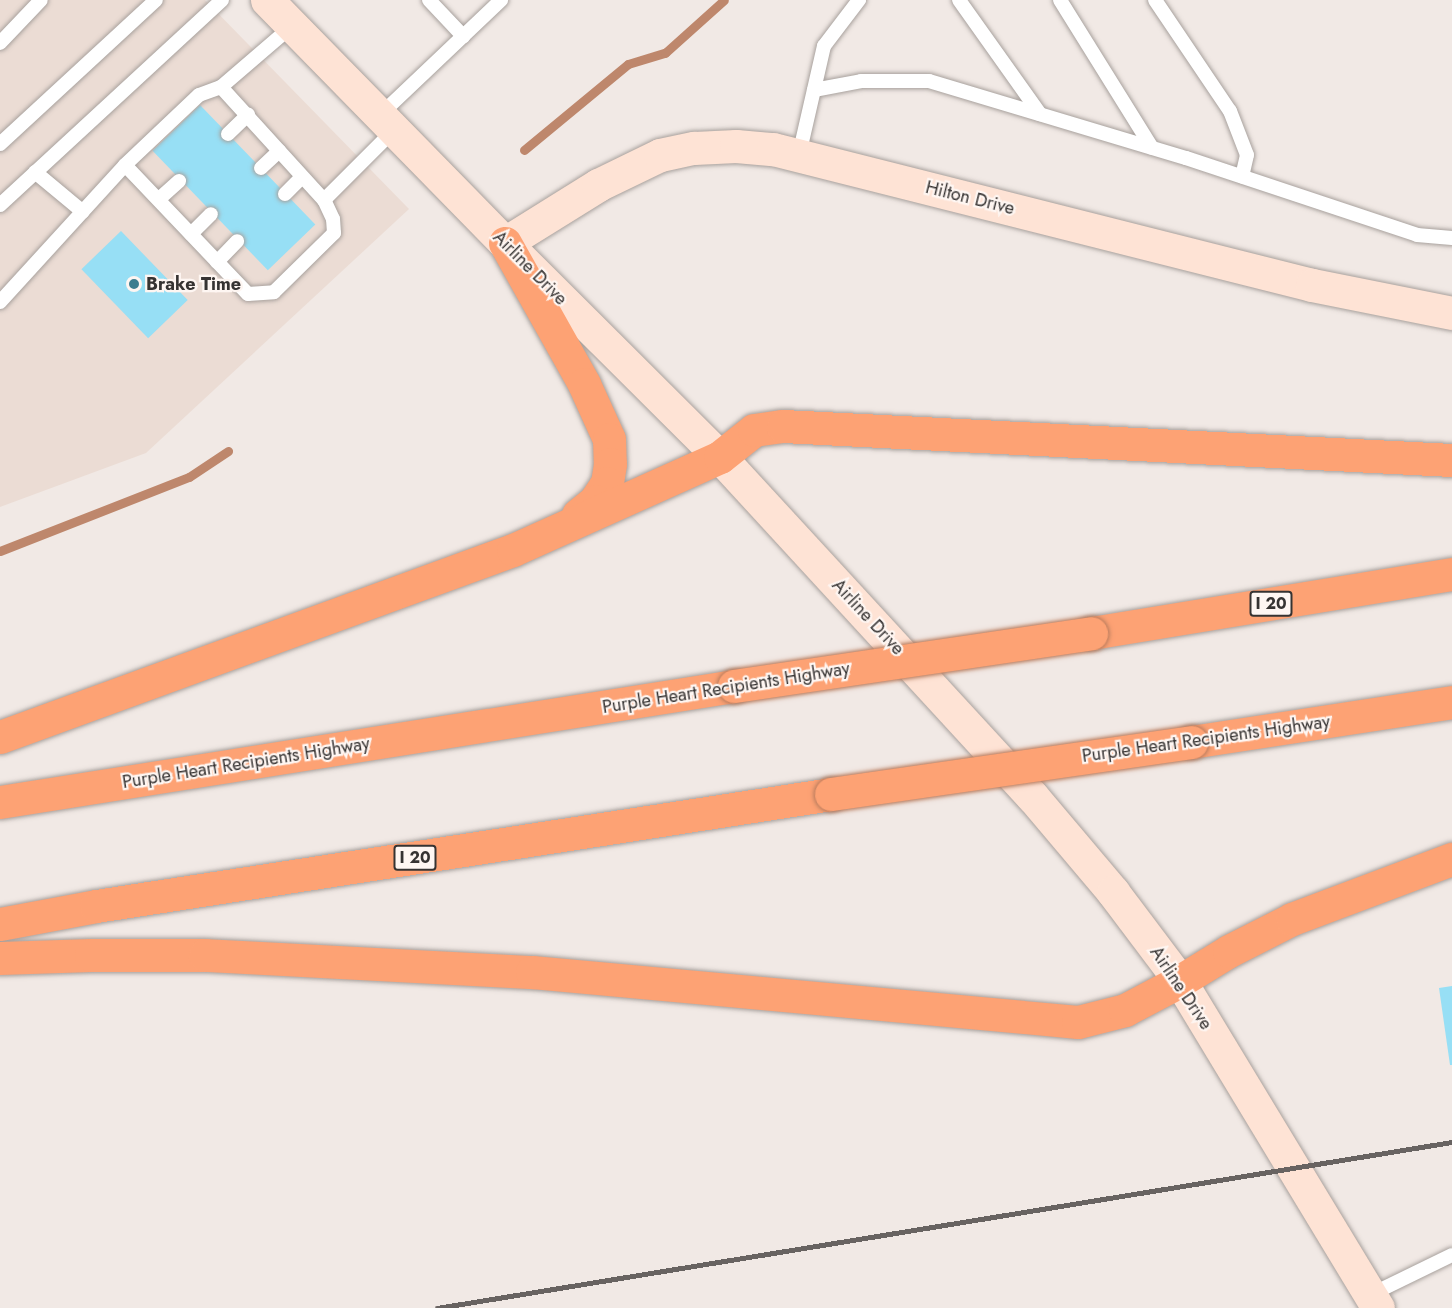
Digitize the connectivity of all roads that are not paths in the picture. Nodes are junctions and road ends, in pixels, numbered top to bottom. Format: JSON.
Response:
{"nodes":[{"id":1,"x":41,"y":0,"type":"edge"},
{"id":2,"x":156,"y":0,"type":"edge"},
{"id":3,"x":222,"y":0,"type":"edge"},
{"id":4,"x":267,"y":0,"type":"edge"},
{"id":5,"x":429,"y":0,"type":"edge"},
{"id":6,"x":501,"y":0,"type":"edge"},
{"id":7,"x":860,"y":0,"type":"edge"},
{"id":8,"x":959,"y":0,"type":"edge"},
{"id":9,"x":1060,"y":0,"type":"edge"},
{"id":10,"x":1155,"y":0,"type":"edge"},
{"id":11,"x":292,"y":26,"type":"junction"},
{"id":12,"x":463,"y":36,"type":"junction"},
{"id":13,"x":0,"y":43,"type":"edge"},
{"id":14,"x":221,"y":87,"type":"junction"},
{"id":15,"x":814,"y":90,"type":"junction"},
{"id":16,"x":1040,"y":114,"type":"junction"},
{"id":17,"x":248,"y":115,"type":"junction"},
{"id":18,"x":387,"y":123,"type":"junction"},
{"id":19,"x":228,"y":134,"type":"dead end"},
{"id":20,"x":0,"y":144,"type":"edge"},
{"id":21,"x":1152,"y":148,"type":"junction"},
{"id":22,"x":279,"y":152,"type":"junction"},
{"id":23,"x":799,"y":155,"type":"junction"},
{"id":24,"x":125,"y":165,"type":"junction"},
{"id":25,"x":261,"y":168,"type":"dead end"},
{"id":26,"x":36,"y":172,"type":"junction"},
{"id":27,"x":1242,"y":176,"type":"junction"},
{"id":28,"x":302,"y":177,"type":"junction"},
{"id":29,"x":179,"y":181,"type":"dead end"},
{"id":30,"x":285,"y":194,"type":"dead end"},
{"id":31,"x":159,"y":199,"type":"junction"},
{"id":32,"x":324,"y":200,"type":"junction"},
{"id":33,"x":0,"y":205,"type":"edge"},
{"id":34,"x":83,"y":212,"type":"junction"},
{"id":35,"x":211,"y":214,"type":"dead end"},
{"id":36,"x":191,"y":234,"type":"junction"},
{"id":37,"x":1452,"y":238,"type":"edge"},
{"id":38,"x":237,"y":241,"type":"dead end"},
{"id":39,"x":505,"y":243,"type":"junction"},
{"id":40,"x":218,"y":262,"type":"junction"},
{"id":41,"x":0,"y":302,"type":"edge"},
{"id":42,"x":1452,"y":313,"type":"edge"},
{"id":43,"x":720,"y":458,"type":"junction"},
{"id":44,"x":1452,"y":460,"type":"edge"},
{"id":45,"x":513,"y":550,"type":"junction"},
{"id":46,"x":1452,"y":574,"type":"edge"},
{"id":47,"x":1452,"y":702,"type":"edge"},
{"id":48,"x":0,"y":737,"type":"edge"},
{"id":49,"x":0,"y":802,"type":"edge"},
{"id":50,"x":1452,"y":859,"type":"edge"},
{"id":51,"x":0,"y":924,"type":"edge"},
{"id":52,"x":0,"y":958,"type":"edge"},
{"id":53,"x":1180,"y":981,"type":"junction"},
{"id":54,"x":1452,"y":1255,"type":"edge"},
{"id":55,"x":1374,"y":1302,"type":"edge"}],
"edges":[{"from":1,"to":13,"type":"lane"},
{"from":2,"to":20,"type":"lane"},
{"from":3,"to":26,"type":"lane"},
{"from":4,"to":11,"type":"main road","name":"Airline Drive"},
{"from":5,"to":12,"type":"lane"},
{"from":6,"to":12,"type":"lane"},
{"from":7,"to":15,"type":"lane"},
{"from":8,"to":16,"type":"lane"},
{"from":9,"to":21,"type":"lane"},
{"from":10,"to":27,"type":"lane"},
{"from":11,"to":14,"type":"lane"},
{"from":11,"to":18,"type":"main road","name":"Airline Drive"},
{"from":12,"to":18,"type":"lane"},
{"from":14,"to":17,"type":"lane"},
{"from":14,"to":24,"type":"lane"},
{"from":15,"to":16,"type":"lane"},
{"from":15,"to":23,"type":"lane"},
{"from":16,"to":21,"type":"lane"},
{"from":17,"to":19,"type":"lane"},
{"from":17,"to":22,"type":"lane"},
{"from":18,"to":32,"type":"lane"},
{"from":18,"to":39,"type":"main road","name":"Airline Drive"},
{"from":21,"to":27,"type":"lane"},
{"from":22,"to":25,"type":"lane"},
{"from":22,"to":28,"type":"lane"},
{"from":23,"to":39,"type":"main road","name":"Hilton Drive"},
{"from":23,"to":42,"type":"main road","name":"Hilton Drive"},
{"from":24,"to":31,"type":"lane"},
{"from":24,"to":34,"type":"lane"},
{"from":26,"to":33,"type":"lane"},
{"from":26,"to":34,"type":"lane"},
{"from":27,"to":37,"type":"lane"},
{"from":28,"to":30,"type":"lane"},
{"from":28,"to":32,"type":"lane"},
{"from":29,"to":31,"type":"lane"},
{"from":31,"to":36,"type":"lane"},
{"from":32,"to":40,"type":"lane"},
{"from":34,"to":41,"type":"lane"},
{"from":35,"to":36,"type":"lane"},
{"from":36,"to":40,"type":"lane"},
{"from":38,"to":40,"type":"lane"},
{"from":39,"to":43,"type":"main road","name":"Airline Drive"},
{"from":39,"to":45,"type":"highway"},
{"from":43,"to":44,"type":"highway"},
{"from":43,"to":45,"type":"highway"},
{"from":43,"to":53,"type":"main road","name":"Airline Drive"},
{"from":45,"to":48,"type":"highway"},
{"from":46,"to":49,"type":"highway","name":"Purple Heart Recipients Highway","number":"I 20","bridge":true},
{"from":47,"to":51,"type":"highway","name":"Purple Heart Recipients Highway","number":"I 20","bridge":true},
{"from":50,"to":53,"type":"highway"},
{"from":52,"to":53,"type":"highway"},
{"from":53,"to":55,"type":"main road","name":"Airline Drive"},
{"from":54,"to":55,"type":"lane"}]}
